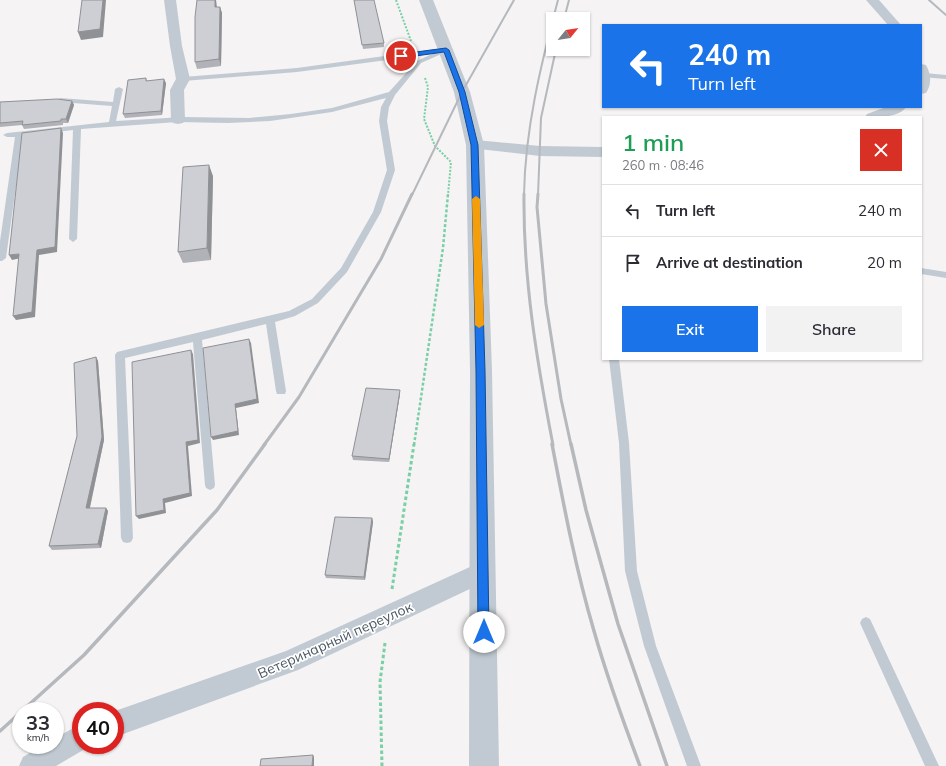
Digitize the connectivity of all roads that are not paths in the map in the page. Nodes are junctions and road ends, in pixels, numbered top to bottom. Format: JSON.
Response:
{"nodes":[{"id":1,"x":170,"y":0,"type":"edge"},
{"id":2,"x":426,"y":0,"type":"edge"},
{"id":3,"x":872,"y":0,"type":"edge"},
{"id":4,"x":894,"y":24,"type":"edge"},
{"id":5,"x":446,"y":50,"type":"junction"},
{"id":6,"x":418,"y":58,"type":"junction"},
{"id":7,"x":922,"y":72,"type":"edge"},
{"id":8,"x":946,"y":77,"type":"edge"},
{"id":9,"x":183,"y":79,"type":"junction"},
{"id":10,"x":119,"y":89,"type":"dead end"},
{"id":11,"x":392,"y":94,"type":"junction"},
{"id":12,"x":52,"y":101,"type":"edge"},
{"id":13,"x":116,"y":104,"type":"junction"},
{"id":14,"x":896,"y":108,"type":"edge"},
{"id":15,"x":875,"y":116,"type":"edge"},
{"id":16,"x":178,"y":120,"type":"junction"},
{"id":17,"x":112,"y":125,"type":"junction"},
{"id":18,"x":77,"y":128,"type":"junction"},
{"id":19,"x":19,"y":134,"type":"junction"},
{"id":20,"x":7,"y":135,"type":"dead end"},
{"id":21,"x":475,"y":145,"type":"junction"},
{"id":22,"x":602,"y":152,"type":"edge"},
{"id":23,"x":73,"y":240,"type":"dead end"},
{"id":24,"x":2,"y":258,"type":"dead end"},
{"id":25,"x":922,"y":271,"type":"edge"},
{"id":26,"x":946,"y":275,"type":"edge"},
{"id":27,"x":270,"y":320,"type":"junction"},
{"id":28,"x":196,"y":337,"type":"junction"},
{"id":29,"x":614,"y":360,"type":"edge"},
{"id":30,"x":281,"y":391,"type":"dead end"},
{"id":31,"x":210,"y":485,"type":"dead end"},
{"id":32,"x":127,"y":538,"type":"dead end"},
{"id":33,"x":483,"y":572,"type":"junction"},
{"id":34,"x":866,"y":623,"type":"dead end"},
{"id":35,"x":124,"y":721,"type":"edge"},
{"id":36,"x":72,"y":742,"type":"edge"},
{"id":37,"x":32,"y":766,"type":"edge"},
{"id":38,"x":484,"y":766,"type":"edge"},
{"id":39,"x":694,"y":766,"type":"edge"},
{"id":40,"x":932,"y":766,"type":"edge"}],
"edges":[{"from":1,"to":9,"type":"street"},
{"from":2,"to":5,"type":"street"},
{"from":3,"to":4,"type":"street"},
{"from":5,"to":6,"type":"lane"},
{"from":5,"to":21,"type":"street"},
{"from":6,"to":9,"type":"lane"},
{"from":6,"to":11,"type":"lane"},
{"from":7,"to":8,"type":"lane"},
{"from":9,"to":16,"type":"street"},
{"from":10,"to":13,"type":"lane"},
{"from":11,"to":16,"type":"lane"},
{"from":11,"to":27,"type":"lane"},
{"from":12,"to":13,"type":"lane"},
{"from":13,"to":17,"type":"lane"},
{"from":14,"to":15,"type":"street"},
{"from":16,"to":17,"type":"lane"},
{"from":17,"to":18,"type":"lane"},
{"from":18,"to":19,"type":"lane"},
{"from":18,"to":23,"type":"lane"},
{"from":19,"to":20,"type":"lane"},
{"from":19,"to":24,"type":"lane"},
{"from":21,"to":22,"type":"street"},
{"from":21,"to":33,"type":"street"},
{"from":25,"to":26,"type":"lane"},
{"from":27,"to":28,"type":"lane"},
{"from":27,"to":30,"type":"lane"},
{"from":28,"to":31,"type":"lane"},
{"from":28,"to":32,"type":"lane"},
{"from":29,"to":39,"type":"lane"},
{"from":33,"to":35,"type":"street","name":"Ветеринарный переулок"},
{"from":33,"to":38,"type":"street"},
{"from":34,"to":40,"type":"lane"},
{"from":36,"to":37,"type":"street"}]}
